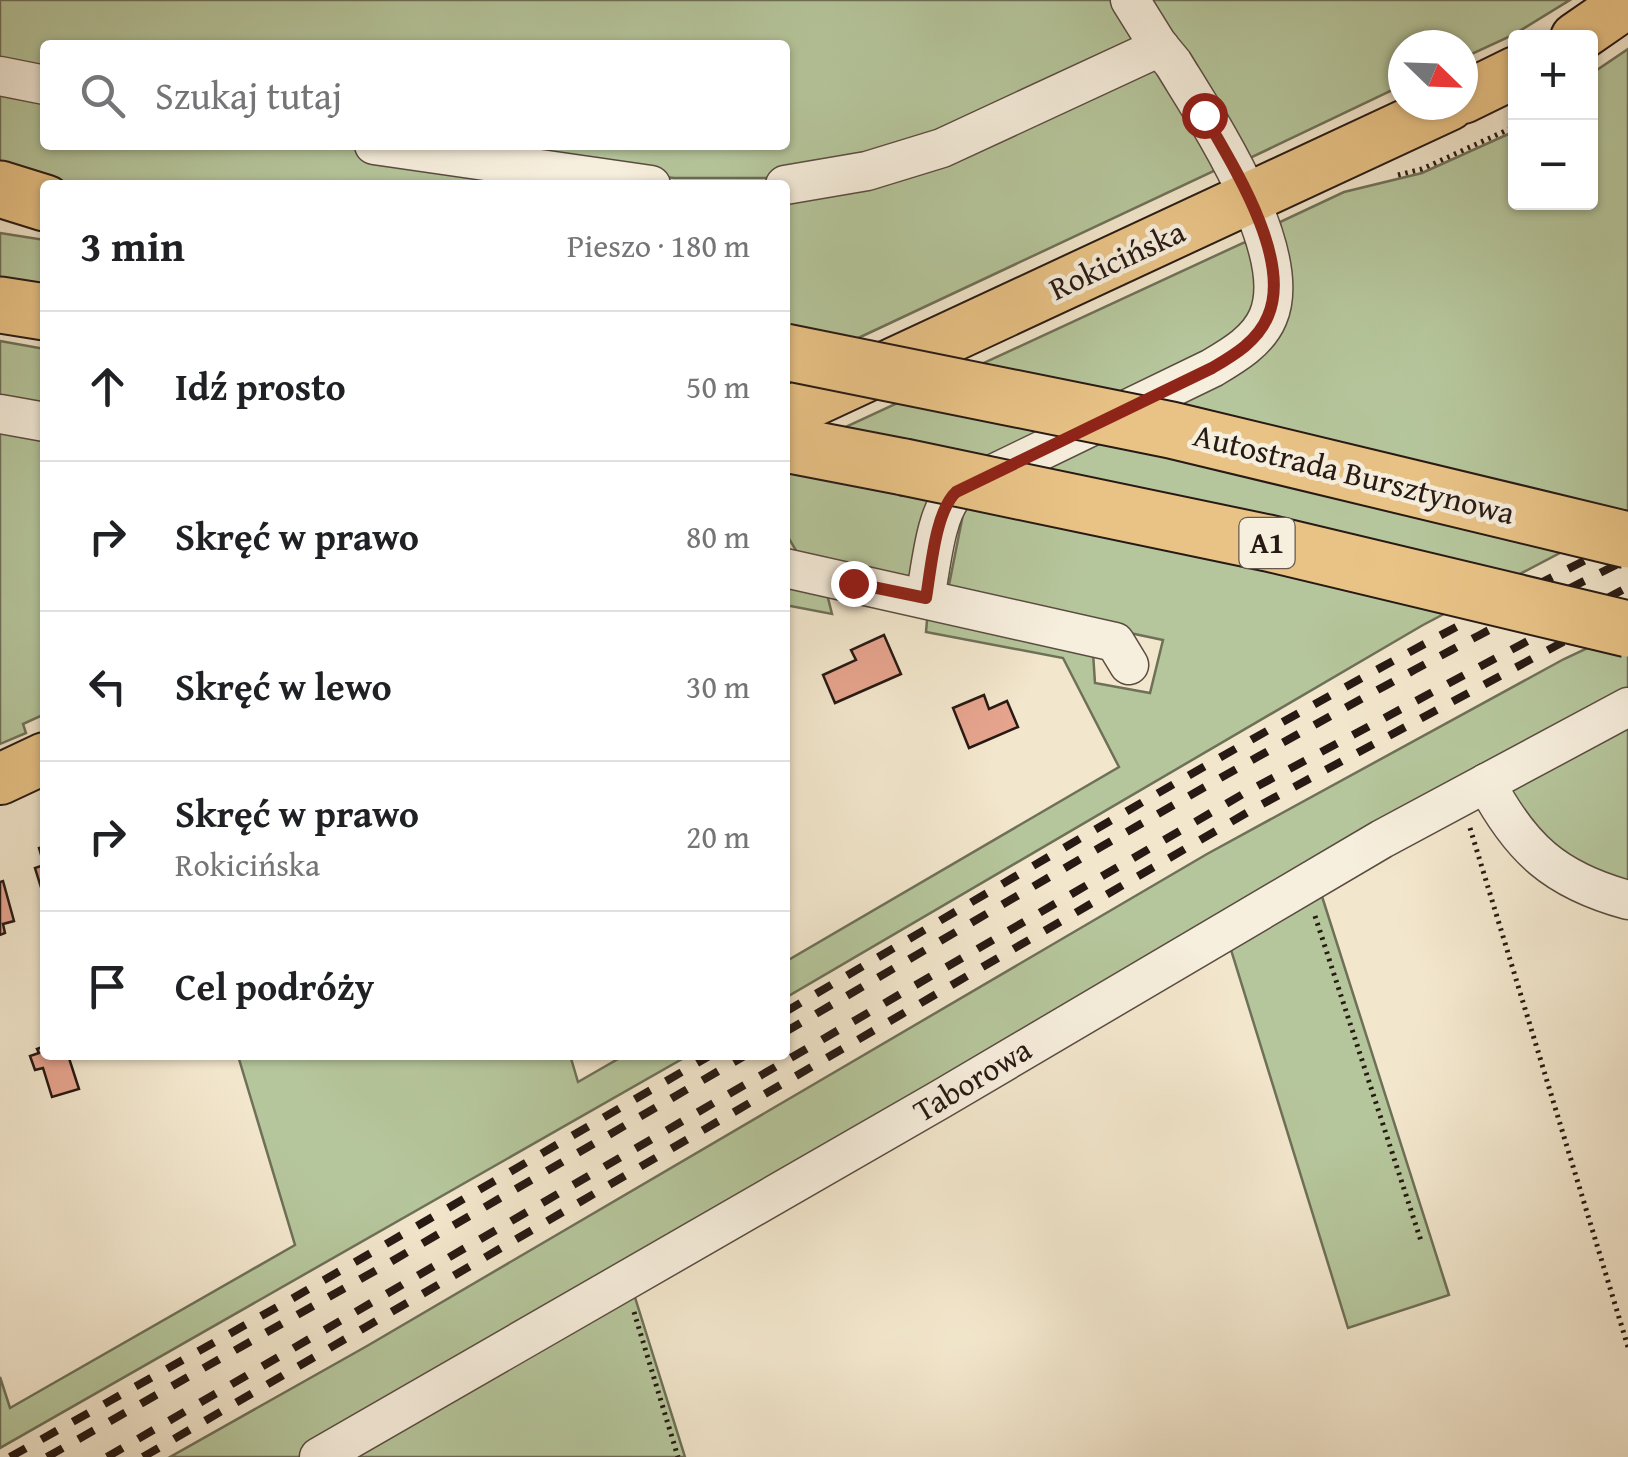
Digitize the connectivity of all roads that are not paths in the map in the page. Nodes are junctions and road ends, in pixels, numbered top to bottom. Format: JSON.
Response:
{"nodes":[{"id":1,"x":1130,"y":0,"type":"edge"},
{"id":2,"x":1628,"y":2,"type":"edge"},
{"id":3,"x":1588,"y":30,"type":"edge"},
{"id":4,"x":1160,"y":48,"type":"junction"},
{"id":5,"x":0,"y":76,"type":"edge"},
{"id":6,"x":1508,"y":76,"type":"edge"},
{"id":7,"x":40,"y":84,"type":"edge"},
{"id":8,"x":1478,"y":91,"type":"edge"},
{"id":9,"x":1416,"y":120,"type":"edge"},
{"id":10,"x":409,"y":150,"type":"edge"},
{"id":11,"x":616,"y":180,"type":"edge"},
{"id":12,"x":790,"y":184,"type":"edge"},
{"id":13,"x":0,"y":189,"type":"edge"},
{"id":14,"x":1249,"y":198,"type":"junction"},
{"id":15,"x":40,"y":201,"type":"edge"},
{"id":16,"x":0,"y":215,"type":"edge"},
{"id":17,"x":40,"y":221,"type":"edge"},
{"id":18,"x":0,"y":305,"type":"edge"},
{"id":19,"x":40,"y":311,"type":"edge"},
{"id":20,"x":790,"y":353,"type":"edge"},
{"id":21,"x":790,"y":412,"type":"edge"},
{"id":22,"x":0,"y":414,"type":"edge"},
{"id":23,"x":40,"y":421,"type":"edge"},
{"id":24,"x":790,"y":445,"type":"edge"},
{"id":25,"x":1628,"y":540,"type":"edge"},
{"id":26,"x":790,"y":569,"type":"edge"},
{"id":27,"x":926,"y":598,"type":"junction"},
{"id":28,"x":1628,"y":629,"type":"edge"},
{"id":29,"x":1130,"y":665,"type":"dead end"},
{"id":30,"x":1628,"y":707,"type":"edge"},
{"id":31,"x":40,"y":760,"type":"edge"},
{"id":32,"x":0,"y":779,"type":"edge"},
{"id":33,"x":1474,"y":790,"type":"junction"},
{"id":34,"x":1628,"y":900,"type":"edge"},
{"id":35,"x":319,"y":1457,"type":"edge"}],
"edges":[{"from":1,"to":4,"type":"street"},
{"from":2,"to":3,"type":"main road"},
{"from":4,"to":12,"type":"street"},
{"from":4,"to":14,"type":"street"},
{"from":5,"to":7,"type":"street"},
{"from":6,"to":8,"type":"main road"},
{"from":9,"to":14,"type":"main road","name":"Rokicińska"},
{"from":10,"to":11,"type":"street"},
{"from":13,"to":15,"type":"highway"},
{"from":14,"to":21,"type":"main road","name":"Rokicińska"},
{"from":14,"to":27,"type":"street"},
{"from":16,"to":17,"type":"highway"},
{"from":18,"to":19,"type":"highway"},
{"from":20,"to":25,"type":"highway","name":"Autostrada Bursztynowa","bridge":true},
{"from":22,"to":23,"type":"street"},
{"from":24,"to":28,"type":"highway","number":"A1","bridge":true},
{"from":26,"to":27,"type":"street"},
{"from":27,"to":29,"type":"street"},
{"from":30,"to":33,"type":"street","name":"Taborowa"},
{"from":31,"to":32,"type":"main road"},
{"from":33,"to":34,"type":"street"},
{"from":33,"to":35,"type":"street","name":"Taborowa"}]}
